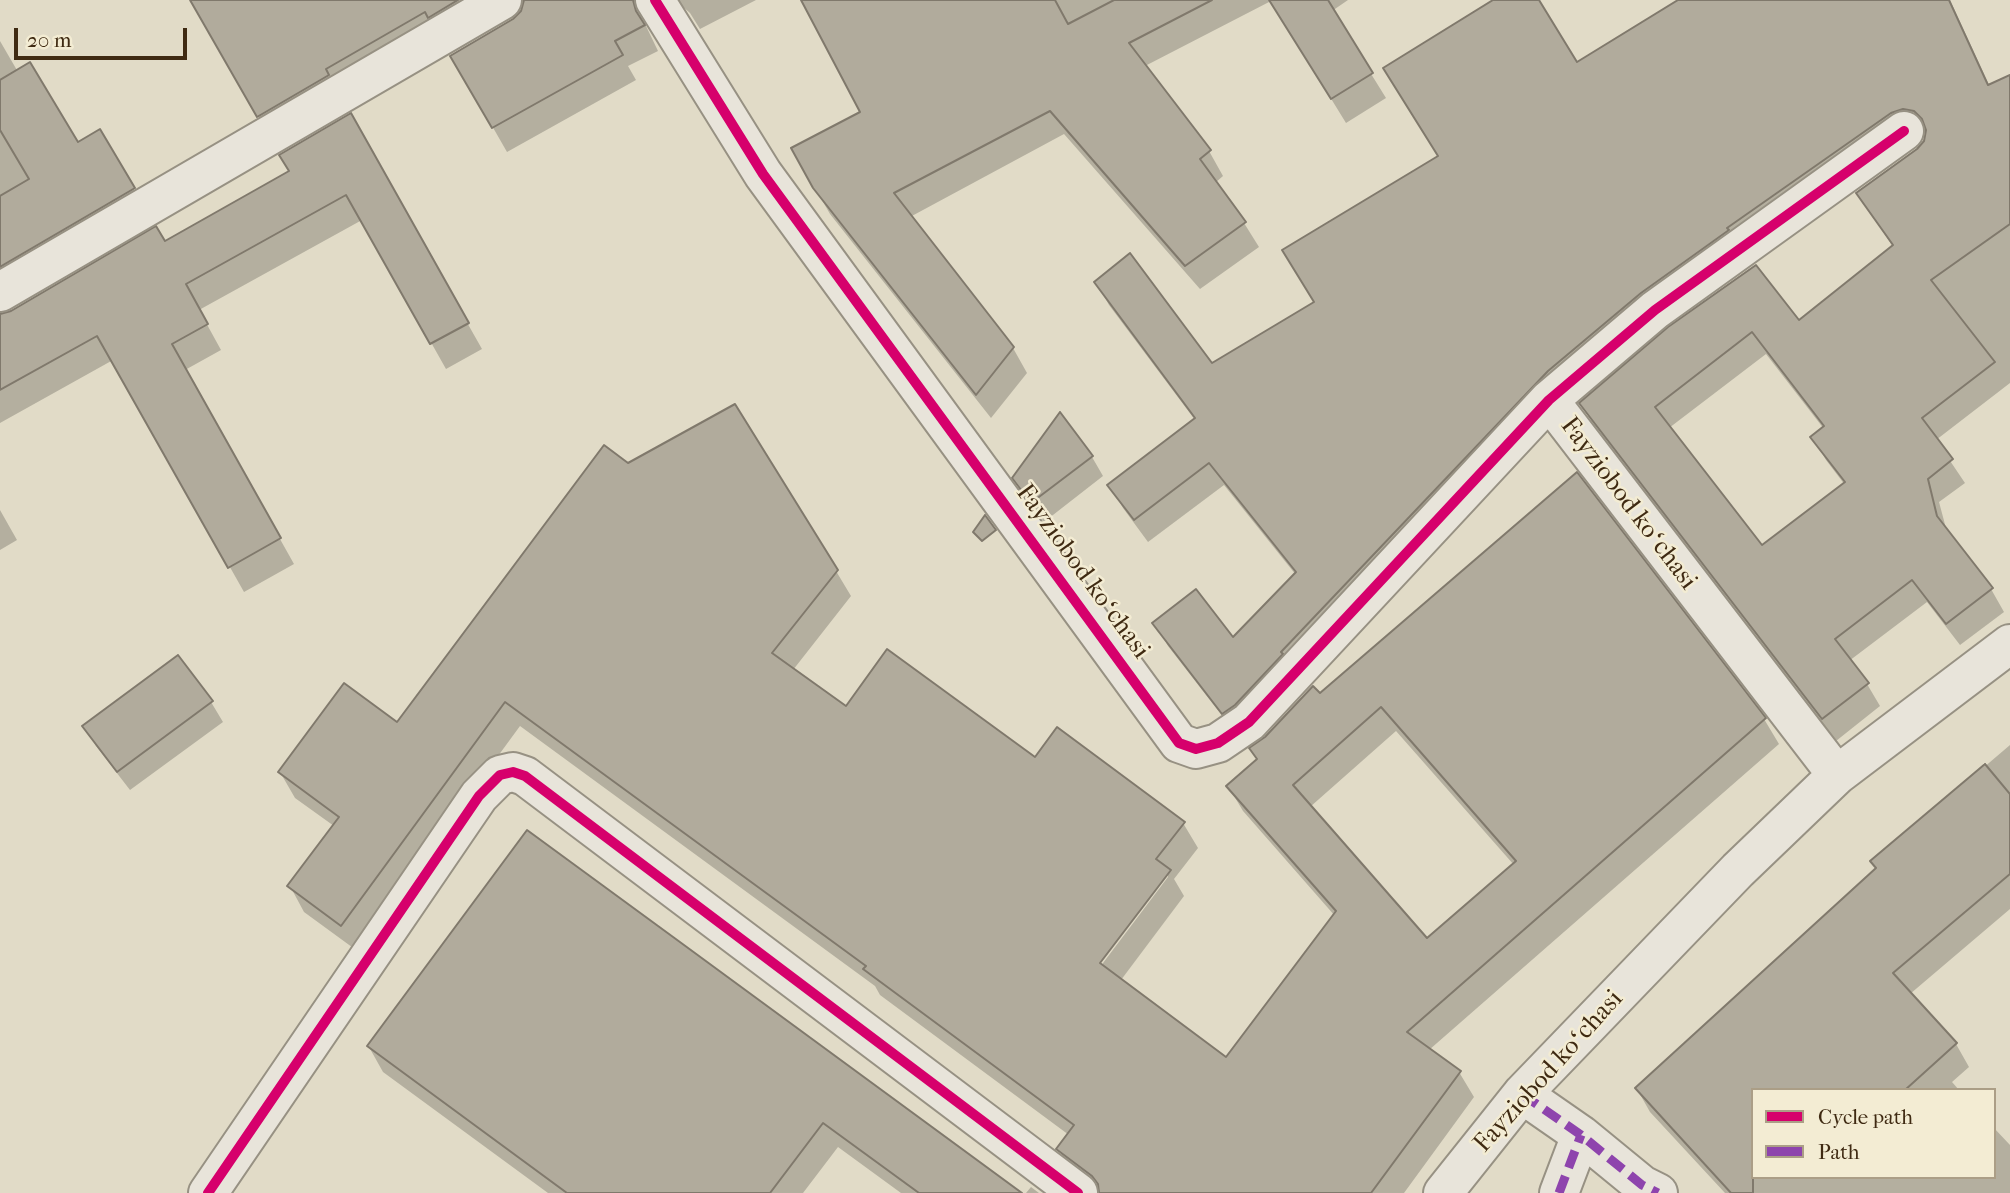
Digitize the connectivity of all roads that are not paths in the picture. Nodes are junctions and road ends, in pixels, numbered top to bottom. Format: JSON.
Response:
{"nodes":[{"id":1,"x":502,"y":0,"type":"edge"},
{"id":2,"x":654,"y":0,"type":"edge"},
{"id":3,"x":1904,"y":131,"type":"dead end"},
{"id":4,"x":0,"y":292,"type":"edge"},
{"id":5,"x":1549,"y":400,"type":"junction"},
{"id":6,"x":2010,"y":644,"type":"edge"},
{"id":7,"x":1837,"y":775,"type":"junction"},
{"id":8,"x":1522,"y":1094,"type":"junction"},
{"id":9,"x":1581,"y":1136,"type":"junction"},
{"id":10,"x":208,"y":1193,"type":"edge"},
{"id":11,"x":1078,"y":1193,"type":"edge"},
{"id":12,"x":1443,"y":1193,"type":"edge"},
{"id":13,"x":1559,"y":1193,"type":"edge"},
{"id":14,"x":1658,"y":1193,"type":"edge"}],
"edges":[{"from":1,"to":4,"type":"street"},
{"from":2,"to":5,"type":"street","name":"Fayziobod koʻchasi"},
{"from":3,"to":5,"type":"street"},
{"from":5,"to":7,"type":"street","name":"Fayziobod koʻchasi"},
{"from":6,"to":7,"type":"street","name":"Fayziobod koʻchasi"},
{"from":7,"to":8,"type":"street","name":"Fayziobod koʻchasi"},
{"from":8,"to":9,"type":"street"},
{"from":8,"to":12,"type":"street","name":"Fayziobod koʻchasi"},
{"from":9,"to":13,"type":"street"},
{"from":9,"to":14,"type":"street"},
{"from":10,"to":11,"type":"street"}]}
